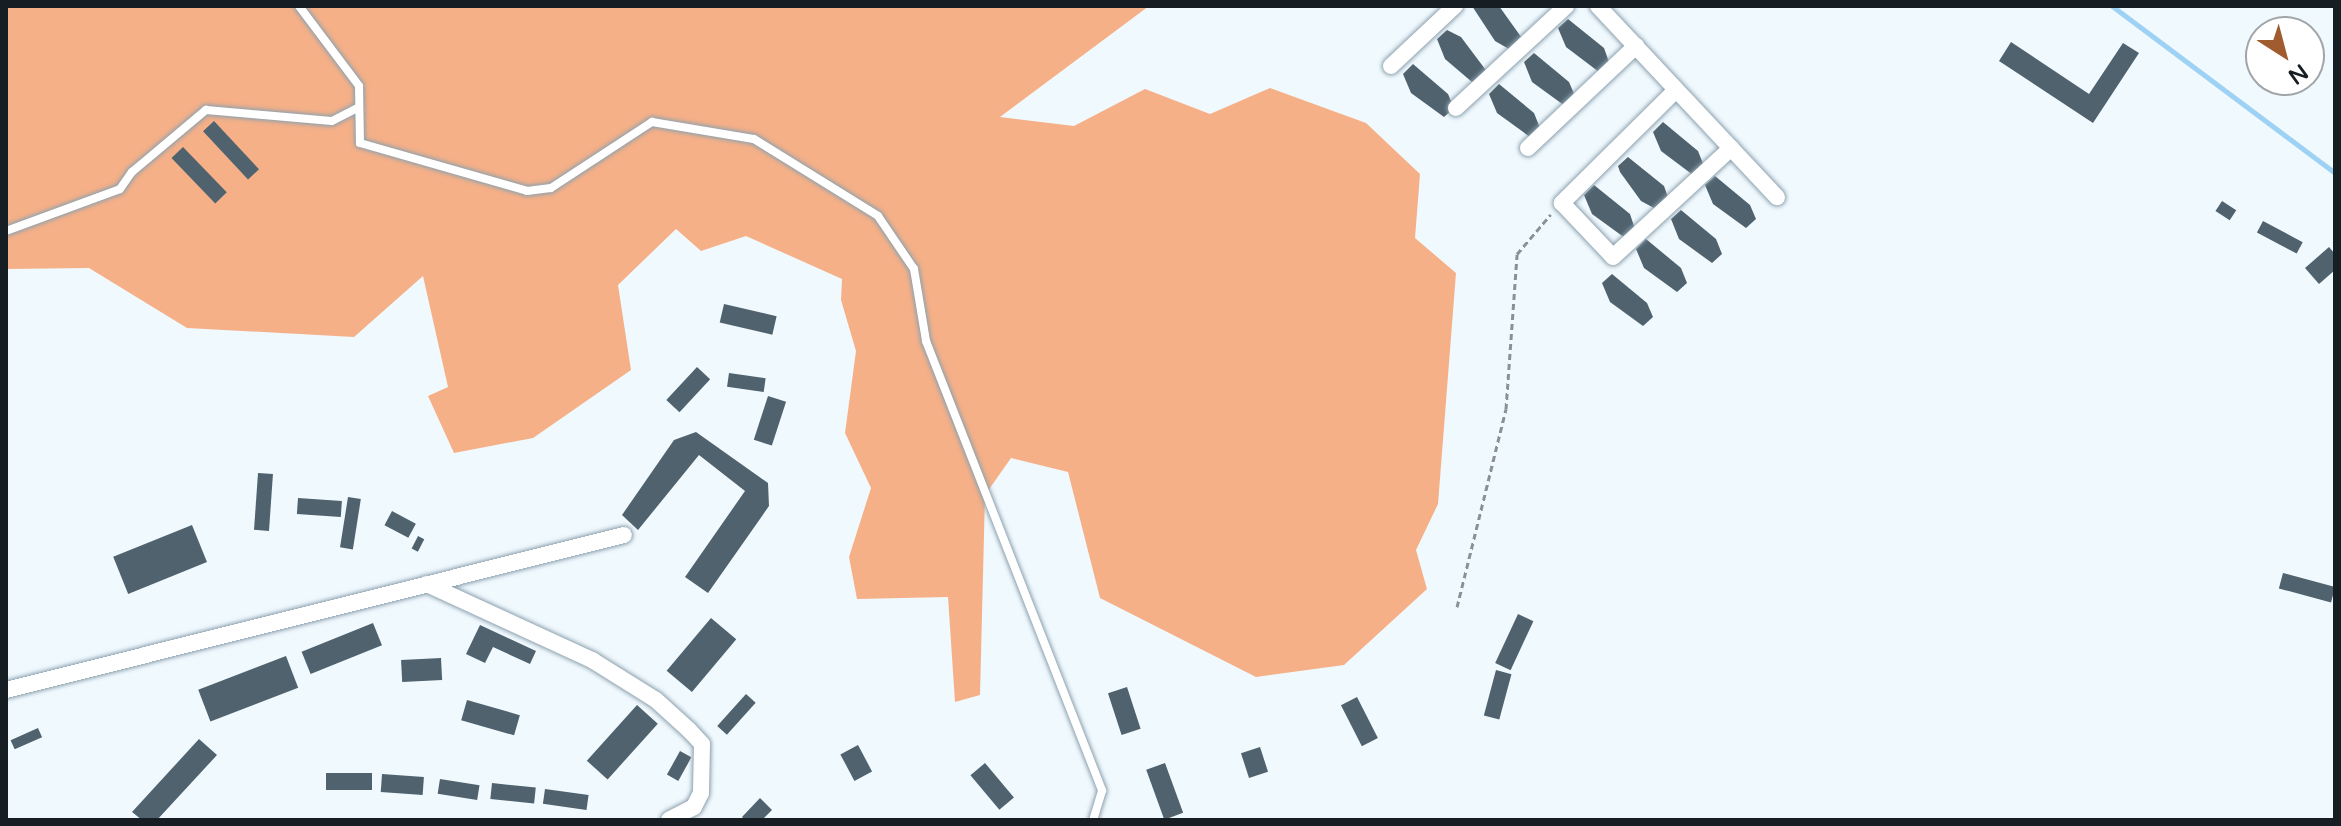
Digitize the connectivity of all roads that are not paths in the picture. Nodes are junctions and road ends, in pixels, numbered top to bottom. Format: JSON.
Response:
{"nodes":[{"id":1,"x":299,"y":6,"type":"edge"},
{"id":2,"x":1455,"y":6,"type":"edge"},
{"id":3,"x":1566,"y":6,"type":"edge"},
{"id":4,"x":1598,"y":6,"type":"edge"},
{"id":5,"x":1636,"y":46,"type":"junction"},
{"id":6,"x":1391,"y":66,"type":"dead end"},
{"id":7,"x":1676,"y":90,"type":"junction"},
{"id":8,"x":359,"y":107,"type":"junction"},
{"id":9,"x":1456,"y":108,"type":"dead end"},
{"id":10,"x":1528,"y":148,"type":"dead end"},
{"id":11,"x":1731,"y":148,"type":"junction"},
{"id":12,"x":1777,"y":197,"type":"dead end"},
{"id":13,"x":6,"y":231,"type":"edge"},
{"id":14,"x":624,"y":535,"type":"dead end"},
{"id":15,"x":427,"y":584,"type":"junction"},
{"id":16,"x":6,"y":690,"type":"edge"},
{"id":17,"x":669,"y":820,"type":"edge"},
{"id":18,"x":1093,"y":820,"type":"edge"}],
"edges":[{"from":1,"to":8,"type":"lane"},
{"from":2,"to":6,"type":"street"},
{"from":3,"to":9,"type":"street"},
{"from":4,"to":5,"type":"street"},
{"from":5,"to":7,"type":"street"},
{"from":5,"to":10,"type":"street"},
{"from":7,"to":11,"type":"street"},
{"from":7,"to":11,"type":"street"},
{"from":8,"to":13,"type":"lane"},
{"from":8,"to":18,"type":"lane"},
{"from":11,"to":12,"type":"street"},
{"from":14,"to":15,"type":"street"},
{"from":15,"to":16,"type":"street"},
{"from":15,"to":17,"type":"street"}]}
